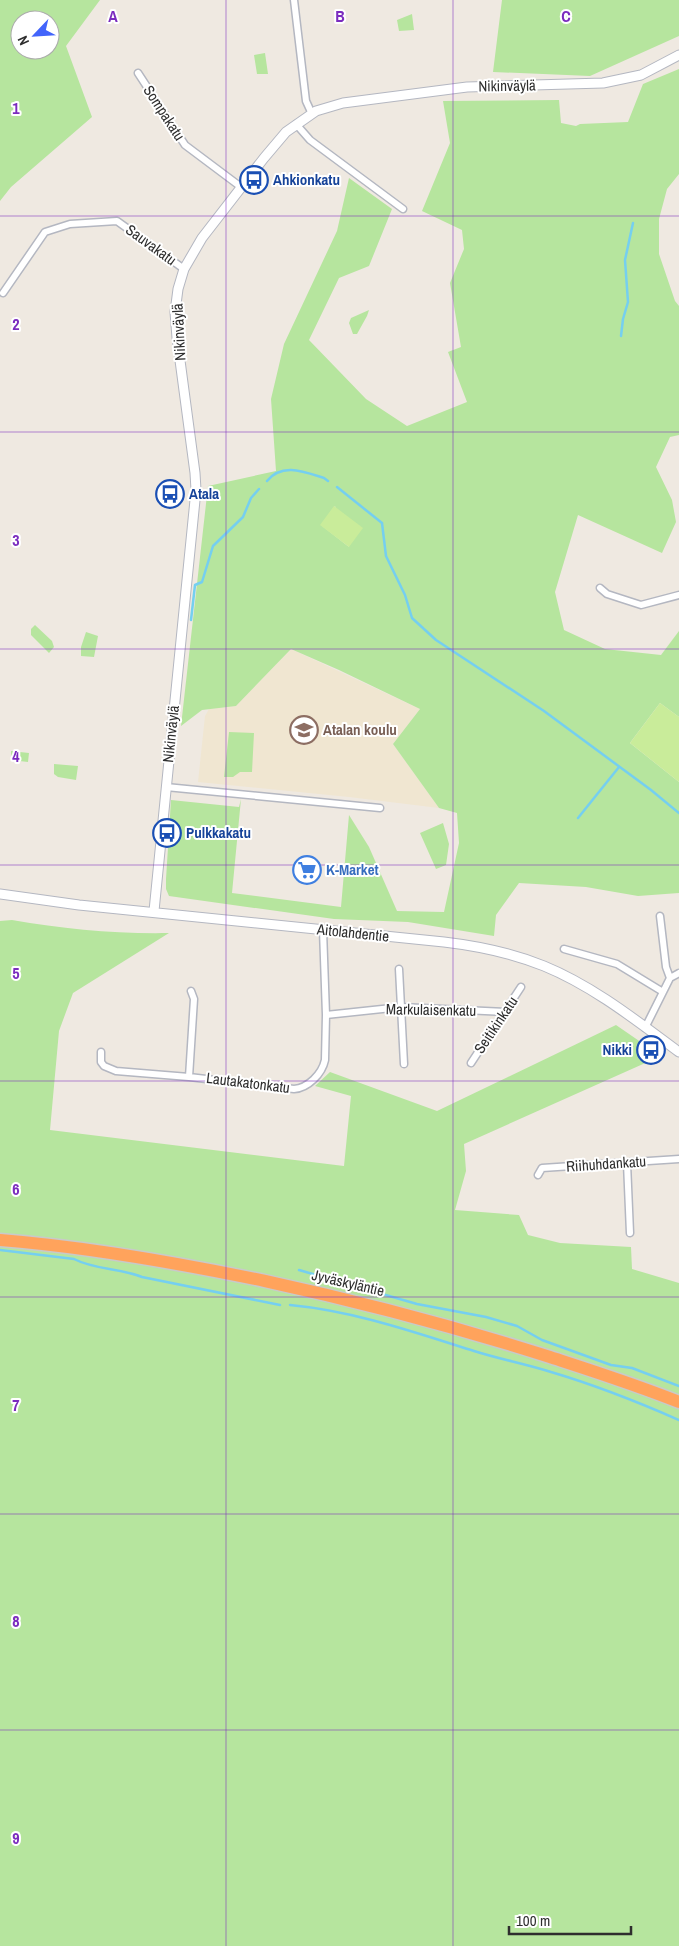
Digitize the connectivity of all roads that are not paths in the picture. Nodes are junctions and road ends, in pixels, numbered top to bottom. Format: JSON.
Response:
{"nodes":[{"id":1,"x":294,"y":0,"type":"edge"},
{"id":2,"x":679,"y":56,"type":"edge"},
{"id":3,"x":138,"y":73,"type":"dead end"},
{"id":4,"x":312,"y":114,"type":"junction"},
{"id":5,"x":296,"y":124,"type":"junction"},
{"id":6,"x":241,"y":187,"type":"junction"},
{"id":7,"x":403,"y":209,"type":"dead end"},
{"id":8,"x":184,"y":269,"type":"junction"},
{"id":9,"x":3,"y":293,"type":"dead end"},
{"id":10,"x":600,"y":588,"type":"dead end"},
{"id":11,"x":679,"y":595,"type":"edge"},
{"id":12,"x":166,"y":787,"type":"junction"},
{"id":13,"x":380,"y":808,"type":"dead end"},
{"id":14,"x":0,"y":894,"type":"edge"},
{"id":15,"x":154,"y":911,"type":"junction"},
{"id":16,"x":660,"y":916,"type":"dead end"},
{"id":17,"x":323,"y":930,"type":"junction"},
{"id":18,"x":564,"y":949,"type":"dead end"},
{"id":19,"x":399,"y":970,"type":"dead end"},
{"id":20,"x":679,"y":973,"type":"edge"},
{"id":21,"x":670,"y":978,"type":"junction"},
{"id":22,"x":521,"y":987,"type":"dead end"},
{"id":23,"x":191,"y":991,"type":"dead end"},
{"id":24,"x":663,"y":992,"type":"junction"},
{"id":25,"x":401,"y":1006,"type":"junction"},
{"id":26,"x":506,"y":1012,"type":"junction"},
{"id":27,"x":326,"y":1015,"type":"junction"},
{"id":28,"x":645,"y":1028,"type":"junction"},
{"id":29,"x":101,"y":1052,"type":"dead end"},
{"id":30,"x":679,"y":1052,"type":"edge"},
{"id":31,"x":471,"y":1063,"type":"dead end"},
{"id":32,"x":404,"y":1064,"type":"dead end"},
{"id":33,"x":189,"y":1077,"type":"junction"},
{"id":34,"x":679,"y":1159,"type":"edge"},
{"id":35,"x":626,"y":1163,"type":"junction"},
{"id":36,"x":538,"y":1175,"type":"dead end"},
{"id":37,"x":630,"y":1233,"type":"dead end"},
{"id":38,"x":0,"y":1240,"type":"edge"},
{"id":39,"x":679,"y":1402,"type":"edge"}],
"edges":[{"from":1,"to":4,"type":"street"},
{"from":2,"to":4,"type":"street","name":"Nikinväylä"},
{"from":3,"to":6,"type":"street","name":"Sompakatu"},
{"from":4,"to":5,"type":"street","name":"Nikinväylä"},
{"from":5,"to":6,"type":"street","name":"Nikinväylä"},
{"from":5,"to":7,"type":"street"},
{"from":6,"to":8,"type":"street","name":"Nikinväylä"},
{"from":8,"to":9,"type":"street","name":"Sauvakatu"},
{"from":8,"to":12,"type":"street","name":"Nikinväylä"},
{"from":10,"to":11,"type":"street"},
{"from":12,"to":13,"type":"street"},
{"from":12,"to":15,"type":"street","name":"Nikinväylä"},
{"from":14,"to":15,"type":"street","name":"Aitolahdentie"},
{"from":15,"to":17,"type":"street","name":"Aitolahdentie"},
{"from":16,"to":21,"type":"street"},
{"from":17,"to":27,"type":"street","name":"Lautakatonkatu"},
{"from":17,"to":28,"type":"street","name":"Aitolahdentie"},
{"from":18,"to":24,"type":"street"},
{"from":19,"to":25,"type":"street"},
{"from":20,"to":21,"type":"street"},
{"from":21,"to":24,"type":"street"},
{"from":22,"to":26,"type":"street","name":"Seitikinkatu"},
{"from":23,"to":33,"type":"street"},
{"from":24,"to":28,"type":"street"},
{"from":25,"to":26,"type":"street","name":"Markulaisenkatu"},
{"from":25,"to":27,"type":"street","name":"Markulaisenkatu"},
{"from":25,"to":32,"type":"street"},
{"from":26,"to":31,"type":"street","name":"Seitikinkatu"},
{"from":27,"to":33,"type":"street","name":"Lautakatonkatu"},
{"from":28,"to":30,"type":"street","name":"Aitolahdentie"},
{"from":29,"to":33,"type":"street","name":"Lautakatonkatu"},
{"from":34,"to":35,"type":"street","name":"Riihuhdankatu"},
{"from":35,"to":36,"type":"street","name":"Riihuhdankatu"},
{"from":35,"to":37,"type":"street"},
{"from":38,"to":39,"type":"highway","name":"Jyväskyläntie"}]}
